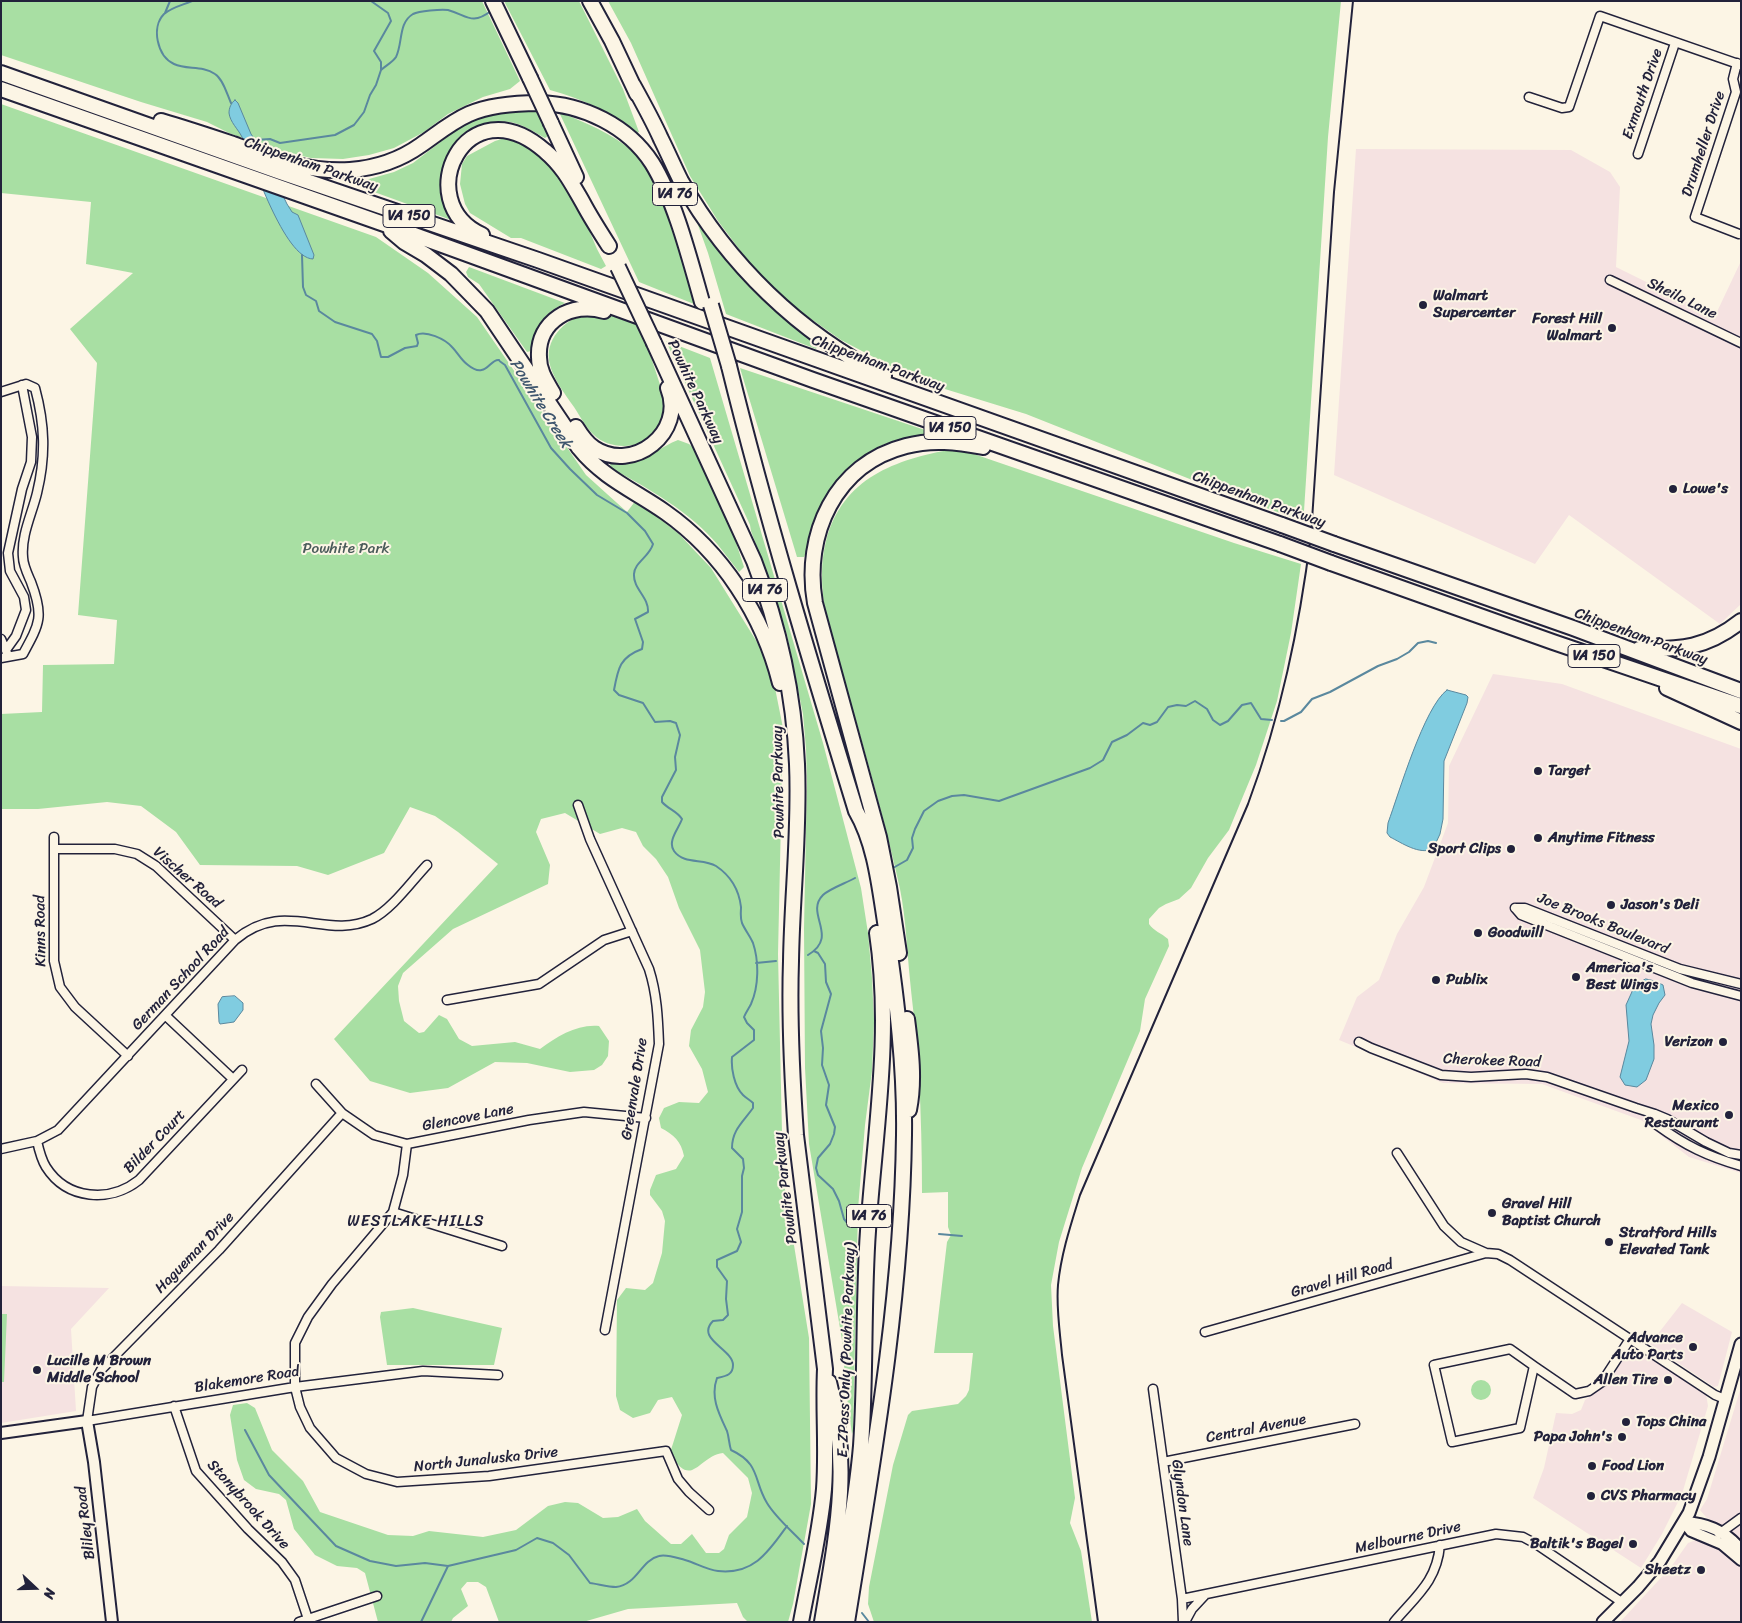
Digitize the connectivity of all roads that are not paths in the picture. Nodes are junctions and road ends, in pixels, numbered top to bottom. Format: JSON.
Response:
{"nodes":[{"id":1,"x":493,"y":1,"type":"edge"},
{"id":2,"x":590,"y":1,"type":"edge"},
{"id":3,"x":1675,"y":43,"type":"junction"},
{"id":4,"x":1739,"y":64,"type":"edge"},
{"id":5,"x":1,"y":74,"type":"edge"},
{"id":6,"x":28,"y":83,"type":"junction"},
{"id":7,"x":633,"y":85,"type":"junction"},
{"id":8,"x":1,"y":89,"type":"edge"},
{"id":9,"x":1529,"y":97,"type":"dead end"},
{"id":10,"x":1638,"y":154,"type":"dead end"},
{"id":11,"x":385,"y":225,"type":"junction"},
{"id":12,"x":1739,"y":234,"type":"dead end"},
{"id":13,"x":608,"y":246,"type":"junction"},
{"id":14,"x":538,"y":260,"type":"junction"},
{"id":15,"x":1610,"y":280,"type":"dead end"},
{"id":16,"x":706,"y":304,"type":"junction"},
{"id":17,"x":700,"y":339,"type":"junction"},
{"id":18,"x":1741,"y":343,"type":"edge"},
{"id":19,"x":655,"y":345,"type":"junction"},
{"id":20,"x":22,"y":385,"type":"junction"},
{"id":21,"x":1,"y":392,"type":"edge"},
{"id":22,"x":1089,"y":456,"type":"junction"},
{"id":23,"x":1082,"y":475,"type":"junction"},
{"id":24,"x":1741,"y":621,"type":"edge"},
{"id":25,"x":1,"y":639,"type":"edge"},
{"id":26,"x":1625,"y":648,"type":"junction"},
{"id":27,"x":4,"y":656,"type":"edge"},
{"id":28,"x":1651,"y":675,"type":"junction"},
{"id":29,"x":1741,"y":691,"type":"edge"},
{"id":30,"x":1741,"y":706,"type":"edge"},
{"id":31,"x":1741,"y":722,"type":"edge"},
{"id":32,"x":578,"y":805,"type":"dead end"},
{"id":33,"x":856,"y":811,"type":"junction"},
{"id":34,"x":54,"y":837,"type":"dead end"},
{"id":35,"x":54,"y":849,"type":"junction"},
{"id":36,"x":796,"y":853,"type":"junction"},
{"id":37,"x":427,"y":866,"type":"dead end"},
{"id":38,"x":632,"y":931,"type":"junction"},
{"id":39,"x":235,"y":940,"type":"junction"},
{"id":40,"x":1741,"y":984,"type":"edge"},
{"id":41,"x":1741,"y":996,"type":"edge"},
{"id":42,"x":447,"y":1000,"type":"dead end"},
{"id":43,"x":166,"y":1016,"type":"junction"},
{"id":44,"x":1359,"y":1042,"type":"dead end"},
{"id":45,"x":128,"y":1056,"type":"junction"},
{"id":46,"x":242,"y":1070,"type":"dead end"},
{"id":47,"x":234,"y":1079,"type":"junction"},
{"id":48,"x":316,"y":1084,"type":"dead end"},
{"id":49,"x":342,"y":1113,"type":"junction"},
{"id":50,"x":1655,"y":1114,"type":"junction"},
{"id":51,"x":646,"y":1118,"type":"junction"},
{"id":52,"x":904,"y":1135,"type":"junction"},
{"id":53,"x":36,"y":1142,"type":"junction"},
{"id":54,"x":407,"y":1144,"type":"junction"},
{"id":55,"x":1,"y":1149,"type":"edge"},
{"id":56,"x":1397,"y":1153,"type":"dead end"},
{"id":57,"x":1741,"y":1155,"type":"edge"},
{"id":58,"x":1741,"y":1166,"type":"edge"},
{"id":59,"x":393,"y":1212,"type":"junction"},
{"id":60,"x":502,"y":1246,"type":"dead end"},
{"id":61,"x":1486,"y":1253,"type":"junction"},
{"id":62,"x":605,"y":1330,"type":"dead end"},
{"id":63,"x":1205,"y":1332,"type":"dead end"},
{"id":64,"x":1630,"y":1339,"type":"junction"},
{"id":65,"x":1741,"y":1344,"type":"edge"},
{"id":66,"x":1534,"y":1366,"type":"junction"},
{"id":67,"x":825,"y":1370,"type":"junction"},
{"id":68,"x":498,"y":1375,"type":"dead end"},
{"id":69,"x":296,"y":1387,"type":"junction"},
{"id":70,"x":1153,"y":1389,"type":"dead end"},
{"id":71,"x":1726,"y":1399,"type":"junction"},
{"id":72,"x":174,"y":1406,"type":"junction"},
{"id":73,"x":87,"y":1421,"type":"junction"},
{"id":74,"x":1355,"y":1424,"type":"dead end"},
{"id":75,"x":1,"y":1432,"type":"edge"},
{"id":76,"x":1163,"y":1462,"type":"junction"},
{"id":77,"x":710,"y":1510,"type":"dead end"},
{"id":78,"x":1741,"y":1518,"type":"edge"},
{"id":79,"x":1684,"y":1522,"type":"junction"},
{"id":80,"x":1721,"y":1532,"type":"junction"},
{"id":81,"x":1712,"y":1539,"type":"junction"},
{"id":82,"x":1440,"y":1545,"type":"junction"},
{"id":83,"x":1741,"y":1550,"type":"edge"},
{"id":84,"x":1741,"y":1560,"type":"edge"},
{"id":85,"x":1205,"y":1594,"type":"junction"},
{"id":86,"x":377,"y":1596,"type":"dead end"},
{"id":87,"x":1182,"y":1599,"type":"junction"},
{"id":88,"x":1623,"y":1602,"type":"junction"},
{"id":89,"x":308,"y":1620,"type":"junction"},
{"id":90,"x":112,"y":1622,"type":"edge"},
{"id":91,"x":298,"y":1622,"type":"edge"},
{"id":92,"x":801,"y":1622,"type":"edge"},
{"id":93,"x":822,"y":1622,"type":"edge"},
{"id":94,"x":835,"y":1622,"type":"edge"},
{"id":95,"x":847,"y":1622,"type":"edge"},
{"id":96,"x":1184,"y":1622,"type":"edge"},
{"id":97,"x":1394,"y":1622,"type":"edge"},
{"id":98,"x":1603,"y":1622,"type":"edge"}],
"edges":[{"from":1,"to":13,"type":"highway","name":"Powhite Parkway","number":"VA 76","bridge":true},
{"from":2,"to":7,"type":"highway","name":"Powhite Parkway","number":"VA 76"},
{"from":3,"to":4,"type":"street"},
{"from":3,"to":9,"type":"street"},
{"from":3,"to":10,"type":"street","name":"Exmouth Drive"},
{"from":4,"to":12,"type":"street","name":"Drumheller Drive"},
{"from":5,"to":6,"type":"highway","name":"Chippenham Parkway","number":"VA 150"},
{"from":6,"to":14,"type":"highway","name":"Chippenham Parkway","number":"VA 150"},
{"from":6,"to":16,"type":"highway"},
{"from":7,"to":16,"type":"highway","name":"Powhite Parkway","number":"VA 76"},
{"from":7,"to":22,"type":"highway"},
{"from":8,"to":11,"type":"highway","name":"Chippenham Parkway","number":"VA 150"},
{"from":11,"to":17,"type":"highway","name":"Chippenham Parkway","number":"VA 150"},
{"from":11,"to":36,"type":"highway"},
{"from":13,"to":14,"type":"highway"},
{"from":13,"to":19,"type":"highway","name":"Powhite Parkway","number":"VA 76","bridge":true},
{"from":14,"to":22,"type":"highway","name":"Chippenham Parkway","number":"VA 150"},
{"from":15,"to":18,"type":"street","name":"Sheila Lane"},
{"from":16,"to":33,"type":"highway","name":"Powhite Parkway","number":"VA 76","bridge":true},
{"from":17,"to":19,"type":"highway"},
{"from":17,"to":23,"type":"highway","name":"Chippenham Parkway","number":"VA 150"},
{"from":19,"to":36,"type":"highway","name":"Powhite Parkway","number":"VA 76"},
{"from":20,"to":21,"type":"street"},
{"from":20,"to":27,"type":"street"},
{"from":20,"to":27,"type":"street"},
{"from":22,"to":26,"type":"highway","name":"Chippenham Parkway","number":"VA 150","bridge":true},
{"from":23,"to":28,"type":"highway","name":"Chippenham Parkway","number":"VA 150","bridge":true},
{"from":23,"to":52,"type":"highway"},
{"from":24,"to":26,"type":"highway"},
{"from":25,"to":27,"type":"street"},
{"from":26,"to":29,"type":"highway","name":"Chippenham Parkway","number":"VA 150"},
{"from":28,"to":30,"type":"highway","name":"Chippenham Parkway","number":"VA 150"},
{"from":28,"to":31,"type":"highway"},
{"from":32,"to":38,"type":"street","name":"Greenvale Drive"},
{"from":33,"to":52,"type":"highway","name":"Powhite Parkway","number":"VA 76"},
{"from":33,"to":94,"type":"highway","name":"E-ZPass Only (Powhite Parkway)","number":"VA 76"},
{"from":34,"to":35,"type":"street","name":"Kinns Road"},
{"from":35,"to":39,"type":"street","name":"Vischer Road"},
{"from":35,"to":45,"type":"street","name":"Kinns Road"},
{"from":36,"to":67,"type":"highway","name":"Powhite Parkway","number":"VA 76"},
{"from":37,"to":39,"type":"street","name":"German School Road"},
{"from":38,"to":42,"type":"street"},
{"from":38,"to":51,"type":"street","name":"Greenvale Drive"},
{"from":39,"to":43,"type":"street","name":"German School Road"},
{"from":40,"to":41,"type":"street","name":"Joe Brooks Boulevard"},
{"from":43,"to":45,"type":"street","name":"German School Road"},
{"from":43,"to":47,"type":"street"},
{"from":44,"to":50,"type":"street","name":"Cherokee Road"},
{"from":45,"to":53,"type":"street","name":"German School Road"},
{"from":46,"to":47,"type":"street","name":"Bilder Court"},
{"from":47,"to":53,"type":"street","name":"Bilder Court"},
{"from":48,"to":49,"type":"street","name":"Glencove Lane"},
{"from":49,"to":54,"type":"street","name":"Glencove Lane"},
{"from":49,"to":73,"type":"street","name":"Hagueman Drive"},
{"from":50,"to":57,"type":"street","name":"Cherokee Road"},
{"from":50,"to":58,"type":"street"},
{"from":51,"to":54,"type":"street","name":"Glencove Lane"},
{"from":51,"to":62,"type":"street","name":"Greenvale Drive"},
{"from":52,"to":95,"type":"highway","name":"Powhite Parkway","number":"VA 76"},
{"from":53,"to":55,"type":"street","name":"German School Road"},
{"from":54,"to":59,"type":"street"},
{"from":56,"to":61,"type":"street"},
{"from":59,"to":60,"type":"street"},
{"from":59,"to":69,"type":"street","name":"North Junaluska Drive"},
{"from":61,"to":63,"type":"street","name":"Gravel Hill Road"},
{"from":61,"to":64,"type":"street"},
{"from":64,"to":66,"type":"street"},
{"from":64,"to":71,"type":"street"},
{"from":65,"to":71,"type":"main road"},
{"from":66,"to":66,"type":"street"},
{"from":67,"to":92,"type":"highway","name":"Powhite Parkway","number":"VA 76"},
{"from":67,"to":93,"type":"highway","name":"E-ZPass Only (Powhite Parkway)","number":"VA 76"},
{"from":68,"to":69,"type":"street","name":"Blakemore Road"},
{"from":69,"to":72,"type":"street","name":"Blakemore Road"},
{"from":69,"to":77,"type":"street","name":"North Junaluska Drive"},
{"from":70,"to":76,"type":"street","name":"Glyndon Lane"},
{"from":71,"to":79,"type":"main road"},
{"from":72,"to":73,"type":"street","name":"Blakemore Road"},
{"from":72,"to":89,"type":"street","name":"Stonybrook Drive"},
{"from":73,"to":75,"type":"street","name":"Blakemore Road"},
{"from":73,"to":90,"type":"street","name":"Bliley Road"},
{"from":74,"to":76,"type":"street","name":"Central Avenue"},
{"from":76,"to":87,"type":"street","name":"Glyndon Lane"},
{"from":78,"to":80,"type":"street"},
{"from":79,"to":80,"type":"street"},
{"from":79,"to":81,"type":"street"},
{"from":79,"to":88,"type":"main road"},
{"from":80,"to":81,"type":"street"},
{"from":80,"to":83,"type":"street"},
{"from":81,"to":84,"type":"street"},
{"from":82,"to":85,"type":"street","name":"Melbourne Drive"},
{"from":82,"to":88,"type":"street","name":"Melbourne Drive"},
{"from":82,"to":97,"type":"street"},
{"from":85,"to":87,"type":"street","name":"Melbourne Drive"},
{"from":85,"to":96,"type":"street"},
{"from":86,"to":89,"type":"street"},
{"from":87,"to":96,"type":"street","name":"Glyndon Lane"},
{"from":88,"to":98,"type":"main road"},
{"from":89,"to":91,"type":"street"}]}
